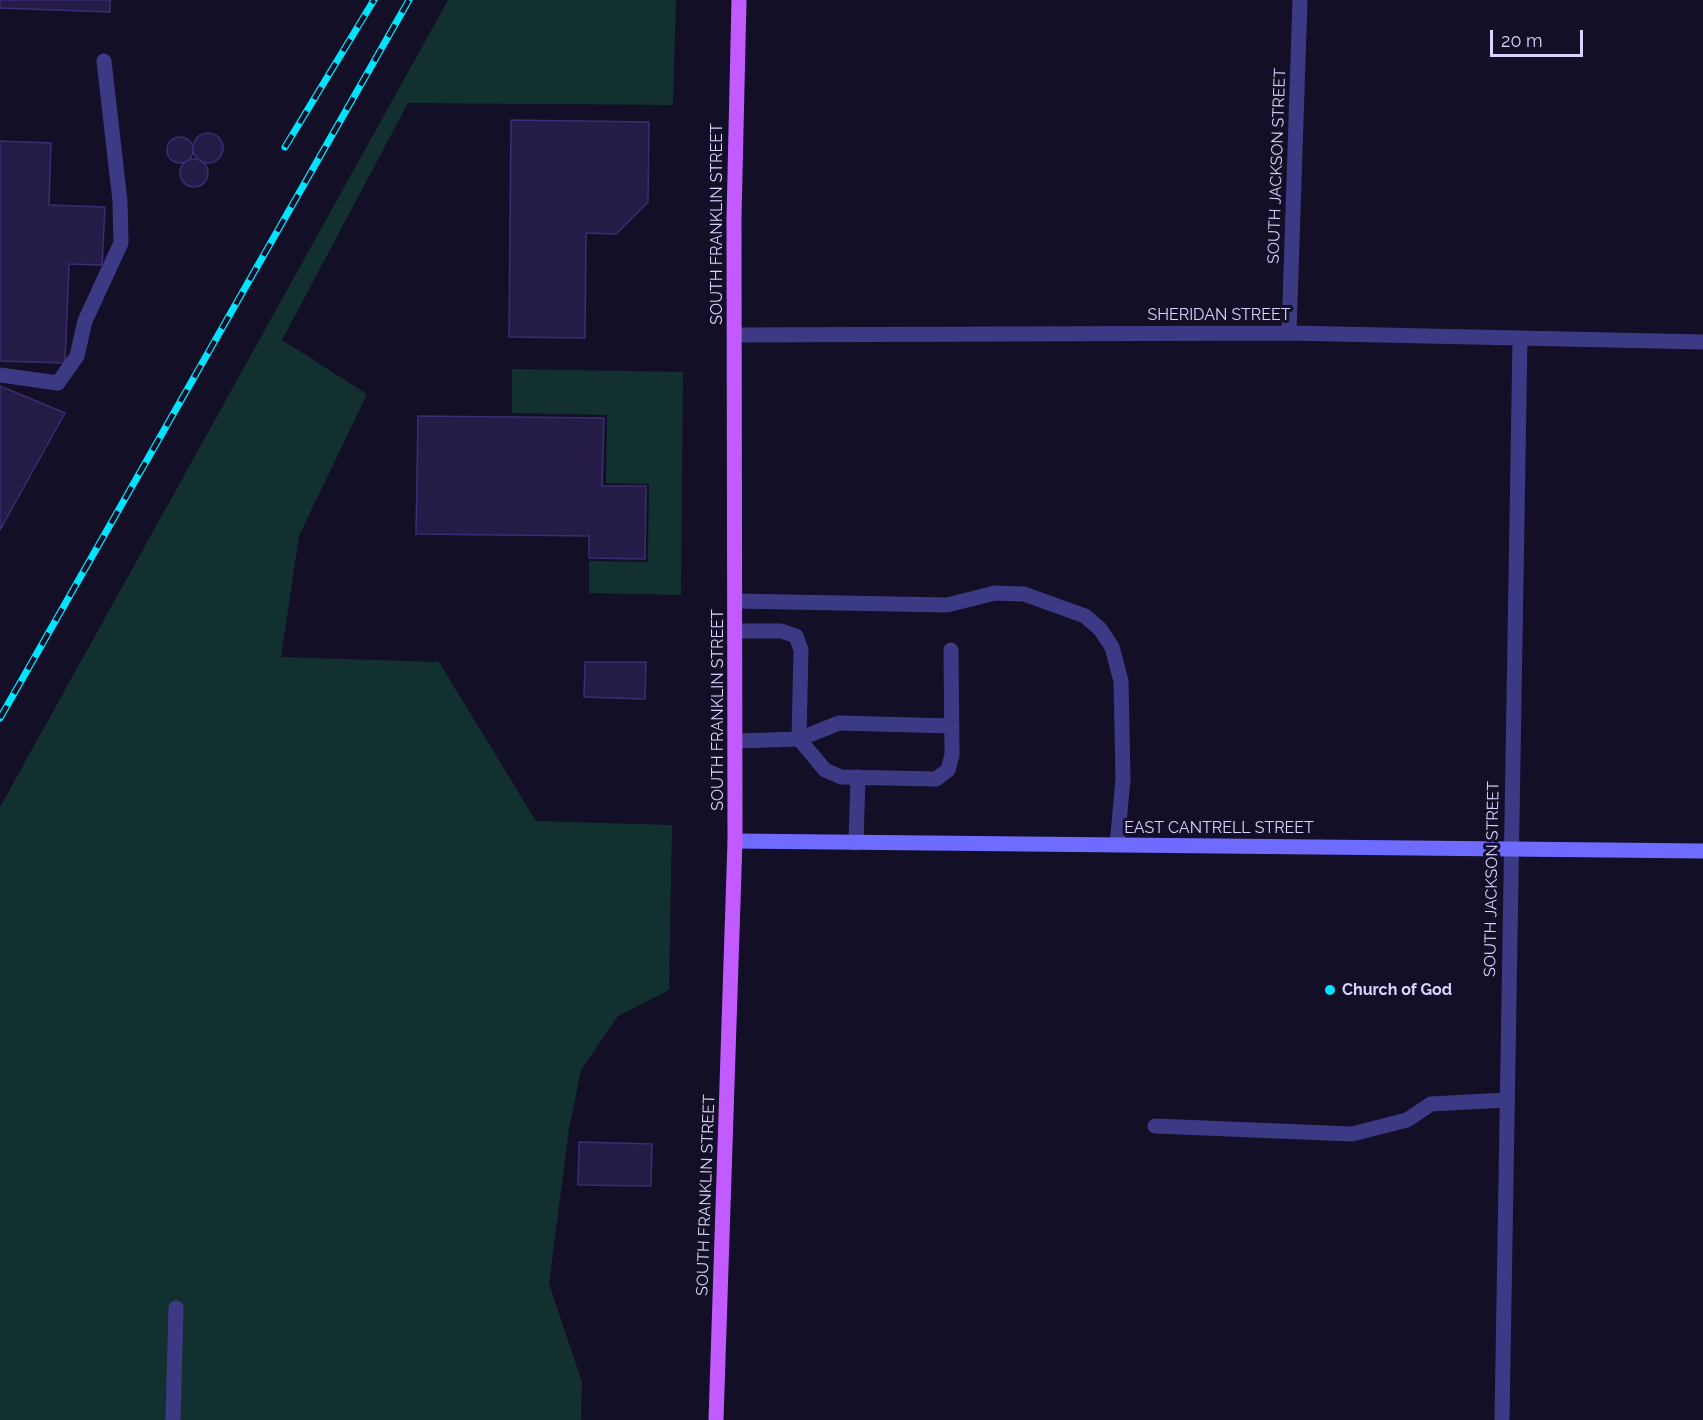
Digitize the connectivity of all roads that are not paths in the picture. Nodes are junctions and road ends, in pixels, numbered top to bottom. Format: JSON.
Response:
{"nodes":[{"id":1,"x":739,"y":0,"type":"edge"},
{"id":2,"x":1300,"y":0,"type":"edge"},
{"id":3,"x":104,"y":61,"type":"dead end"},
{"id":4,"x":1289,"y":333,"type":"junction"},
{"id":5,"x":734,"y":335,"type":"junction"},
{"id":6,"x":1520,"y":339,"type":"junction"},
{"id":7,"x":1703,"y":342,"type":"edge"},
{"id":8,"x":0,"y":375,"type":"edge"},
{"id":9,"x":736,"y":601,"type":"junction"},
{"id":10,"x":736,"y":631,"type":"junction"},
{"id":11,"x":951,"y":651,"type":"dead end"},
{"id":12,"x":952,"y":726,"type":"junction"},
{"id":13,"x":799,"y":739,"type":"junction"},
{"id":14,"x":736,"y":741,"type":"junction"},
{"id":15,"x":858,"y":777,"type":"junction"},
{"id":16,"x":735,"y":841,"type":"junction"},
{"id":17,"x":856,"y":843,"type":"junction"},
{"id":18,"x":1117,"y":845,"type":"junction"},
{"id":19,"x":1510,"y":848,"type":"junction"},
{"id":20,"x":1703,"y":851,"type":"edge"},
{"id":21,"x":1506,"y":1100,"type":"junction"},
{"id":22,"x":1155,"y":1126,"type":"dead end"},
{"id":23,"x":176,"y":1308,"type":"dead end"},
{"id":24,"x":173,"y":1420,"type":"edge"},
{"id":25,"x":716,"y":1420,"type":"edge"},
{"id":26,"x":1502,"y":1420,"type":"edge"}],
"edges":[{"from":1,"to":5,"type":"main road","name":"SOUTH FRANKLIN STREET"},
{"from":2,"to":4,"type":"street","name":"SOUTH JACKSON STREET"},
{"from":3,"to":8,"type":"street"},
{"from":4,"to":5,"type":"street","name":"SHERIDAN STREET"},
{"from":4,"to":6,"type":"street","name":"SHERIDAN STREET"},
{"from":5,"to":9,"type":"main road","name":"SOUTH FRANKLIN STREET"},
{"from":6,"to":7,"type":"street","name":"SHERIDAN STREET"},
{"from":6,"to":19,"type":"street","name":"SOUTH JACKSON STREET"},
{"from":9,"to":10,"type":"main road","name":"SOUTH FRANKLIN STREET"},
{"from":9,"to":18,"type":"street"},
{"from":10,"to":13,"type":"street"},
{"from":10,"to":14,"type":"main road","name":"SOUTH FRANKLIN STREET"},
{"from":11,"to":12,"type":"street"},
{"from":12,"to":13,"type":"street"},
{"from":12,"to":15,"type":"street"},
{"from":13,"to":14,"type":"street"},
{"from":13,"to":15,"type":"street"},
{"from":14,"to":16,"type":"main road","name":"SOUTH FRANKLIN STREET"},
{"from":15,"to":17,"type":"street"},
{"from":16,"to":17,"type":"street","name":"EAST CANTRELL STREET"},
{"from":16,"to":25,"type":"main road","name":"SOUTH FRANKLIN STREET"},
{"from":17,"to":18,"type":"street","name":"EAST CANTRELL STREET"},
{"from":18,"to":19,"type":"street","name":"EAST CANTRELL STREET"},
{"from":19,"to":20,"type":"street","name":"EAST CANTRELL STREET"},
{"from":19,"to":21,"type":"street","name":"SOUTH JACKSON STREET"},
{"from":21,"to":22,"type":"street"},
{"from":21,"to":26,"type":"street","name":"SOUTH JACKSON STREET"},
{"from":23,"to":24,"type":"street"}]}
